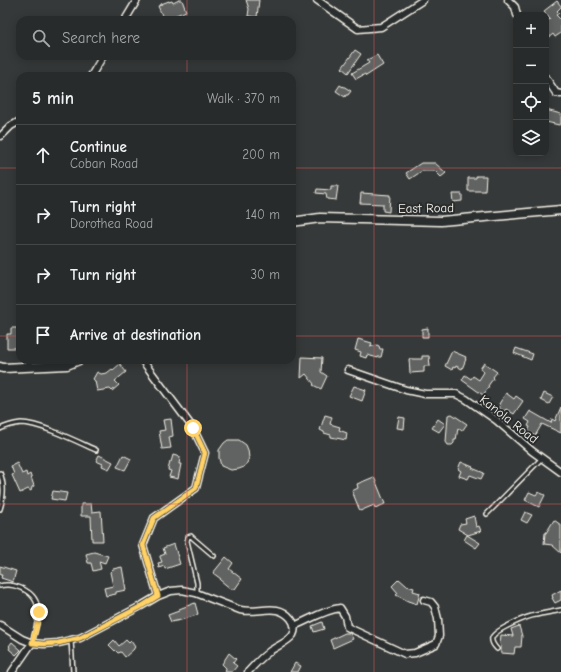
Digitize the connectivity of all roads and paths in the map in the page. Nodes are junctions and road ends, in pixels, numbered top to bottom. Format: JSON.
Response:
{"nodes":[{"id":1,"x":137,"y":0,"type":"edge"},
{"id":2,"x":318,"y":0,"type":"edge"},
{"id":3,"x":423,"y":0,"type":"edge"},
{"id":4,"x":508,"y":0,"type":"edge"},
{"id":5,"x":517,"y":0,"type":"edge"},
{"id":6,"x":515,"y":7,"type":"junction"},
{"id":7,"x":516,"y":12,"type":"edge"},
{"id":8,"x":127,"y":16,"type":"edge"},
{"id":9,"x":101,"y":60,"type":"edge"},
{"id":10,"x":93,"y":72,"type":"edge"},
{"id":11,"x":549,"y":82,"type":"edge"},
{"id":12,"x":561,"y":94,"type":"edge"},
{"id":13,"x":16,"y":123,"type":"edge"},
{"id":14,"x":1,"y":136,"type":"dead end"},
{"id":15,"x":561,"y":210,"type":"edge"},
{"id":16,"x":296,"y":221,"type":"edge"},
{"id":17,"x":69,"y":364,"type":"edge"},
{"id":18,"x":145,"y":364,"type":"edge"},
{"id":19,"x":0,"y":367,"type":"edge"},
{"id":20,"x":348,"y":370,"type":"dead end"},
{"id":21,"x":0,"y":429,"type":"edge"},
{"id":22,"x":96,"y":450,"type":"dead end"},
{"id":23,"x":542,"y":458,"type":"junction"},
{"id":24,"x":561,"y":472,"type":"edge"},
{"id":25,"x":0,"y":473,"type":"edge"},
{"id":26,"x":0,"y":509,"type":"edge"},
{"id":27,"x":487,"y":514,"type":"dead end"},
{"id":28,"x":214,"y":556,"type":"dead end"},
{"id":29,"x":0,"y":586,"type":"edge"},
{"id":30,"x":197,"y":593,"type":"junction"},
{"id":31,"x":158,"y":596,"type":"junction"},
{"id":32,"x":424,"y":600,"type":"dead end"},
{"id":33,"x":561,"y":610,"type":"edge"},
{"id":34,"x":0,"y":625,"type":"edge"},
{"id":35,"x":294,"y":626,"type":"junction"},
{"id":36,"x":71,"y":640,"type":"junction"},
{"id":37,"x":32,"y":643,"type":"junction"},
{"id":38,"x":497,"y":649,"type":"dead end"},
{"id":39,"x":12,"y":672,"type":"edge"},
{"id":40,"x":73,"y":672,"type":"edge"},
{"id":41,"x":248,"y":672,"type":"edge"}],
"edges":[{"from":1,"to":8,"type":"street"},
{"from":2,"to":3,"type":"street"},
{"from":4,"to":6,"type":"street"},
{"from":5,"to":6,"type":"street"},
{"from":6,"to":7,"type":"street"},
{"from":9,"to":10,"type":"street"},
{"from":11,"to":12,"type":"street"},
{"from":13,"to":14,"type":"street"},
{"from":15,"to":16,"type":"street","name":"East Road"},
{"from":17,"to":19,"type":"street"},
{"from":18,"to":31,"type":"street"},
{"from":20,"to":23,"type":"street","name":"Kanola Road"},
{"from":21,"to":22,"type":"lane"},
{"from":23,"to":24,"type":"street","name":"Kanola Road"},
{"from":23,"to":27,"type":"lane"},
{"from":25,"to":26,"type":"lane"},
{"from":28,"to":30,"type":"lane"},
{"from":29,"to":37,"type":"lane"},
{"from":30,"to":31,"type":"street"},
{"from":30,"to":35,"type":"street"},
{"from":31,"to":36,"type":"street"},
{"from":32,"to":35,"type":"street"},
{"from":33,"to":38,"type":"lane"},
{"from":34,"to":37,"type":"street"},
{"from":35,"to":41,"type":"street"},
{"from":36,"to":37,"type":"street"},
{"from":36,"to":40,"type":"lane"},
{"from":37,"to":39,"type":"street"}]}
